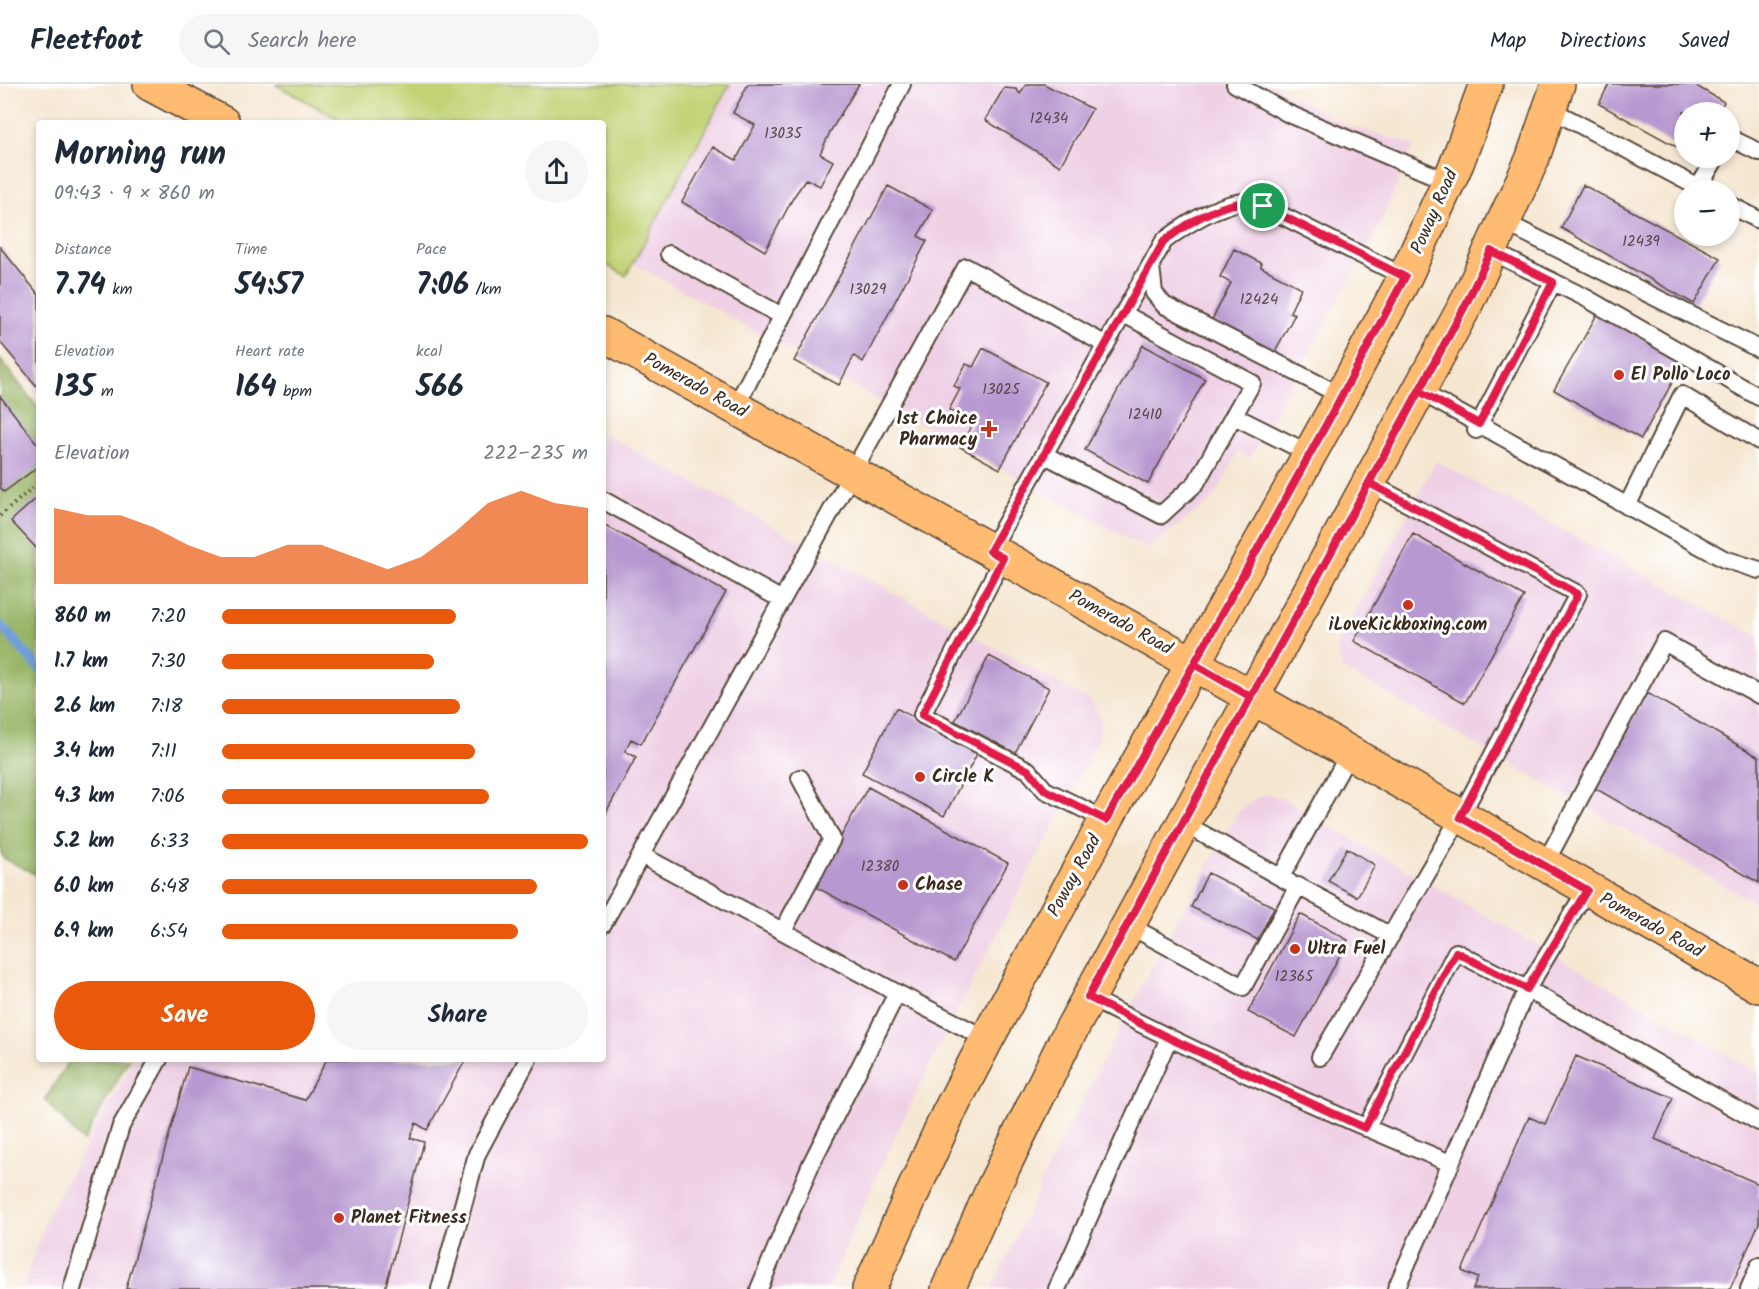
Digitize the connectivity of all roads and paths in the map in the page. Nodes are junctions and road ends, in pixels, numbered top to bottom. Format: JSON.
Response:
{"nodes":[{"id":1,"x":150,"y":84,"type":"edge"},
{"id":2,"x":902,"y":84,"type":"edge"},
{"id":3,"x":1235,"y":84,"type":"edge"},
{"id":4,"x":1486,"y":84,"type":"edge"},
{"id":5,"x":1554,"y":97,"type":"edge"},
{"id":6,"x":217,"y":120,"type":"edge"},
{"id":7,"x":1740,"y":143,"type":"edge"},
{"id":8,"x":1759,"y":152,"type":"edge"},
{"id":9,"x":1687,"y":180,"type":"edge"},
{"id":10,"x":1449,"y":182,"type":"junction"},
{"id":11,"x":1740,"y":210,"type":"edge"},
{"id":12,"x":1759,"y":220,"type":"edge"},
{"id":13,"x":1504,"y":222,"type":"junction"},
{"id":14,"x":1491,"y":251,"type":"junction"},
{"id":15,"x":669,"y":254,"type":"dead end"},
{"id":16,"x":1151,"y":265,"type":"junction"},
{"id":17,"x":1405,"y":277,"type":"junction"},
{"id":18,"x":1553,"y":282,"type":"junction"},
{"id":19,"x":1124,"y":315,"type":"junction"},
{"id":20,"x":782,"y":316,"type":"junction"},
{"id":21,"x":606,"y":336,"type":"edge"},
{"id":22,"x":1106,"y":345,"type":"junction"},
{"id":23,"x":1759,"y":349,"type":"edge"},
{"id":24,"x":1419,"y":391,"type":"junction"},
{"id":25,"x":1342,"y":396,"type":"junction"},
{"id":26,"x":1759,"y":397,"type":"edge"},
{"id":27,"x":735,"y":408,"type":"junction"},
{"id":28,"x":1234,"y":416,"type":"junction"},
{"id":29,"x":1478,"y":427,"type":"junction"},
{"id":30,"x":1759,"y":441,"type":"edge"},
{"id":31,"x":1310,"y":454,"type":"junction"},
{"id":32,"x":1045,"y":455,"type":"junction"},
{"id":33,"x":852,"y":473,"type":"junction"},
{"id":34,"x":1369,"y":483,"type":"junction"},
{"id":35,"x":36,"y":485,"type":"edge"},
{"id":36,"x":606,"y":502,"type":"edge"},
{"id":37,"x":1628,"y":506,"type":"junction"},
{"id":38,"x":0,"y":516,"type":"edge"},
{"id":39,"x":997,"y":554,"type":"junction"},
{"id":40,"x":1759,"y":570,"type":"edge"},
{"id":41,"x":782,"y":600,"type":"junction"},
{"id":42,"x":1194,"y":664,"type":"junction"},
{"id":43,"x":1759,"y":695,"type":"edge"},
{"id":44,"x":1251,"y":697,"type":"junction"},
{"id":45,"x":1349,"y":754,"type":"junction"},
{"id":46,"x":800,"y":778,"type":"dead end"},
{"id":47,"x":1460,"y":817,"type":"junction"},
{"id":48,"x":1106,"y":820,"type":"junction"},
{"id":49,"x":1183,"y":823,"type":"junction"},
{"id":50,"x":641,"y":855,"type":"junction"},
{"id":51,"x":1544,"y":865,"type":"junction"},
{"id":52,"x":1281,"y":877,"type":"junction"},
{"id":53,"x":1298,"y":886,"type":"junction"},
{"id":54,"x":1587,"y":890,"type":"junction"},
{"id":55,"x":606,"y":919,"type":"edge"},
{"id":56,"x":1128,"y":925,"type":"junction"},
{"id":57,"x":783,"y":931,"type":"junction"},
{"id":58,"x":1390,"y":936,"type":"junction"},
{"id":59,"x":1759,"y":986,"type":"edge"},
{"id":60,"x":1527,"y":989,"type":"junction"},
{"id":61,"x":897,"y":993,"type":"junction"},
{"id":62,"x":1088,"y":997,"type":"junction"},
{"id":63,"x":1169,"y":1038,"type":"junction"},
{"id":64,"x":987,"y":1039,"type":"junction"},
{"id":65,"x":1320,"y":1057,"type":"dead end"},
{"id":66,"x":157,"y":1062,"type":"edge"},
{"id":67,"x":526,"y":1062,"type":"edge"},
{"id":68,"x":1759,"y":1122,"type":"edge"},
{"id":69,"x":1365,"y":1128,"type":"junction"},
{"id":70,"x":1450,"y":1163,"type":"junction"},
{"id":71,"x":1759,"y":1266,"type":"edge"},
{"id":72,"x":72,"y":1289,"type":"edge"},
{"id":73,"x":440,"y":1289,"type":"edge"},
{"id":74,"x":759,"y":1289,"type":"edge"},
{"id":75,"x":868,"y":1289,"type":"edge"},
{"id":76,"x":948,"y":1289,"type":"edge"},
{"id":77,"x":1057,"y":1289,"type":"edge"},
{"id":78,"x":1396,"y":1289,"type":"edge"},
{"id":79,"x":1749,"y":1289,"type":"edge"}],
"edges":[{"from":1,"to":6,"type":"main road"},
{"from":2,"to":20,"type":"lane"},
{"from":3,"to":10,"type":"lane"},
{"from":4,"to":10,"type":"main road","name":"Poway Road"},
{"from":5,"to":9,"type":"lane"},
{"from":5,"to":13,"type":"main road"},
{"from":7,"to":8,"type":"lane"},
{"from":10,"to":17,"type":"main road","name":"Poway Road"},
{"from":11,"to":12,"type":"lane"},
{"from":13,"to":14,"type":"main road"},
{"from":13,"to":23,"type":"lane"},
{"from":14,"to":18,"type":"lane"},
{"from":14,"to":24,"type":"main road"},
{"from":15,"to":20,"type":"lane"},
{"from":16,"to":17,"type":"lane"},
{"from":16,"to":19,"type":"lane"},
{"from":16,"to":25,"type":"lane"},
{"from":17,"to":25,"type":"main road","name":"Poway Road"},
{"from":18,"to":26,"type":"lane"},
{"from":18,"to":29,"type":"lane"},
{"from":19,"to":22,"type":"lane"},
{"from":19,"to":28,"type":"lane"},
{"from":20,"to":27,"type":"lane"},
{"from":21,"to":27,"type":"main road","name":"Pomerado Road"},
{"from":22,"to":32,"type":"lane"},
{"from":22,"to":33,"type":"lane"},
{"from":24,"to":29,"type":"lane"},
{"from":24,"to":34,"type":"main road"},
{"from":25,"to":31,"type":"main road","name":"Poway Road"},
{"from":27,"to":33,"type":"main road","name":"Pomerado Road"},
{"from":28,"to":31,"type":"lane"},
{"from":28,"to":32,"type":"lane"},
{"from":29,"to":37,"type":"lane"},
{"from":30,"to":37,"type":"lane"},
{"from":31,"to":42,"type":"main road","name":"Poway Road"},
{"from":32,"to":39,"type":"lane"},
{"from":33,"to":39,"type":"main road","name":"Pomerado Road"},
{"from":33,"to":41,"type":"lane"},
{"from":34,"to":44,"type":"main road"},
{"from":34,"to":47,"type":"lane"},
{"from":35,"to":38,"type":"path"},
{"from":36,"to":41,"type":"lane"},
{"from":37,"to":40,"type":"lane"},
{"from":39,"to":42,"type":"main road","name":"Pomerado Road"},
{"from":39,"to":48,"type":"lane"},
{"from":41,"to":50,"type":"lane"},
{"from":42,"to":44,"type":"main road","name":"Pomerado Road"},
{"from":42,"to":48,"type":"main road","name":"Poway Road"},
{"from":43,"to":51,"type":"lane"},
{"from":44,"to":45,"type":"main road","name":"Pomerado Road"},
{"from":44,"to":49,"type":"main road"},
{"from":45,"to":47,"type":"main road","name":"Pomerado Road"},
{"from":45,"to":52,"type":"lane"},
{"from":46,"to":57,"type":"lane"},
{"from":47,"to":51,"type":"main road","name":"Pomerado Road"},
{"from":47,"to":58,"type":"lane"},
{"from":48,"to":64,"type":"main road","name":"Poway Road"},
{"from":49,"to":52,"type":"lane"},
{"from":49,"to":56,"type":"main road"},
{"from":50,"to":55,"type":"lane"},
{"from":50,"to":57,"type":"lane"},
{"from":51,"to":54,"type":"main road","name":"Pomerado Road"},
{"from":52,"to":53,"type":"lane"},
{"from":53,"to":56,"type":"lane"},
{"from":53,"to":58,"type":"lane"},
{"from":54,"to":59,"type":"main road","name":"Pomerado Road"},
{"from":54,"to":60,"type":"lane"},
{"from":56,"to":62,"type":"main road"},
{"from":57,"to":61,"type":"lane"},
{"from":58,"to":65,"type":"lane"},
{"from":60,"to":68,"type":"lane"},
{"from":60,"to":69,"type":"lane"},
{"from":60,"to":70,"type":"lane"},
{"from":61,"to":64,"type":"lane"},
{"from":61,"to":74,"type":"lane"},
{"from":62,"to":63,"type":"lane"},
{"from":62,"to":76,"type":"main road"},
{"from":63,"to":69,"type":"lane"},
{"from":63,"to":77,"type":"lane"},
{"from":64,"to":75,"type":"main road","name":"Poway Road"},
{"from":66,"to":72,"type":"lane"},
{"from":67,"to":73,"type":"lane"},
{"from":69,"to":70,"type":"lane"},
{"from":70,"to":78,"type":"lane"},
{"from":71,"to":79,"type":"lane"}]}
